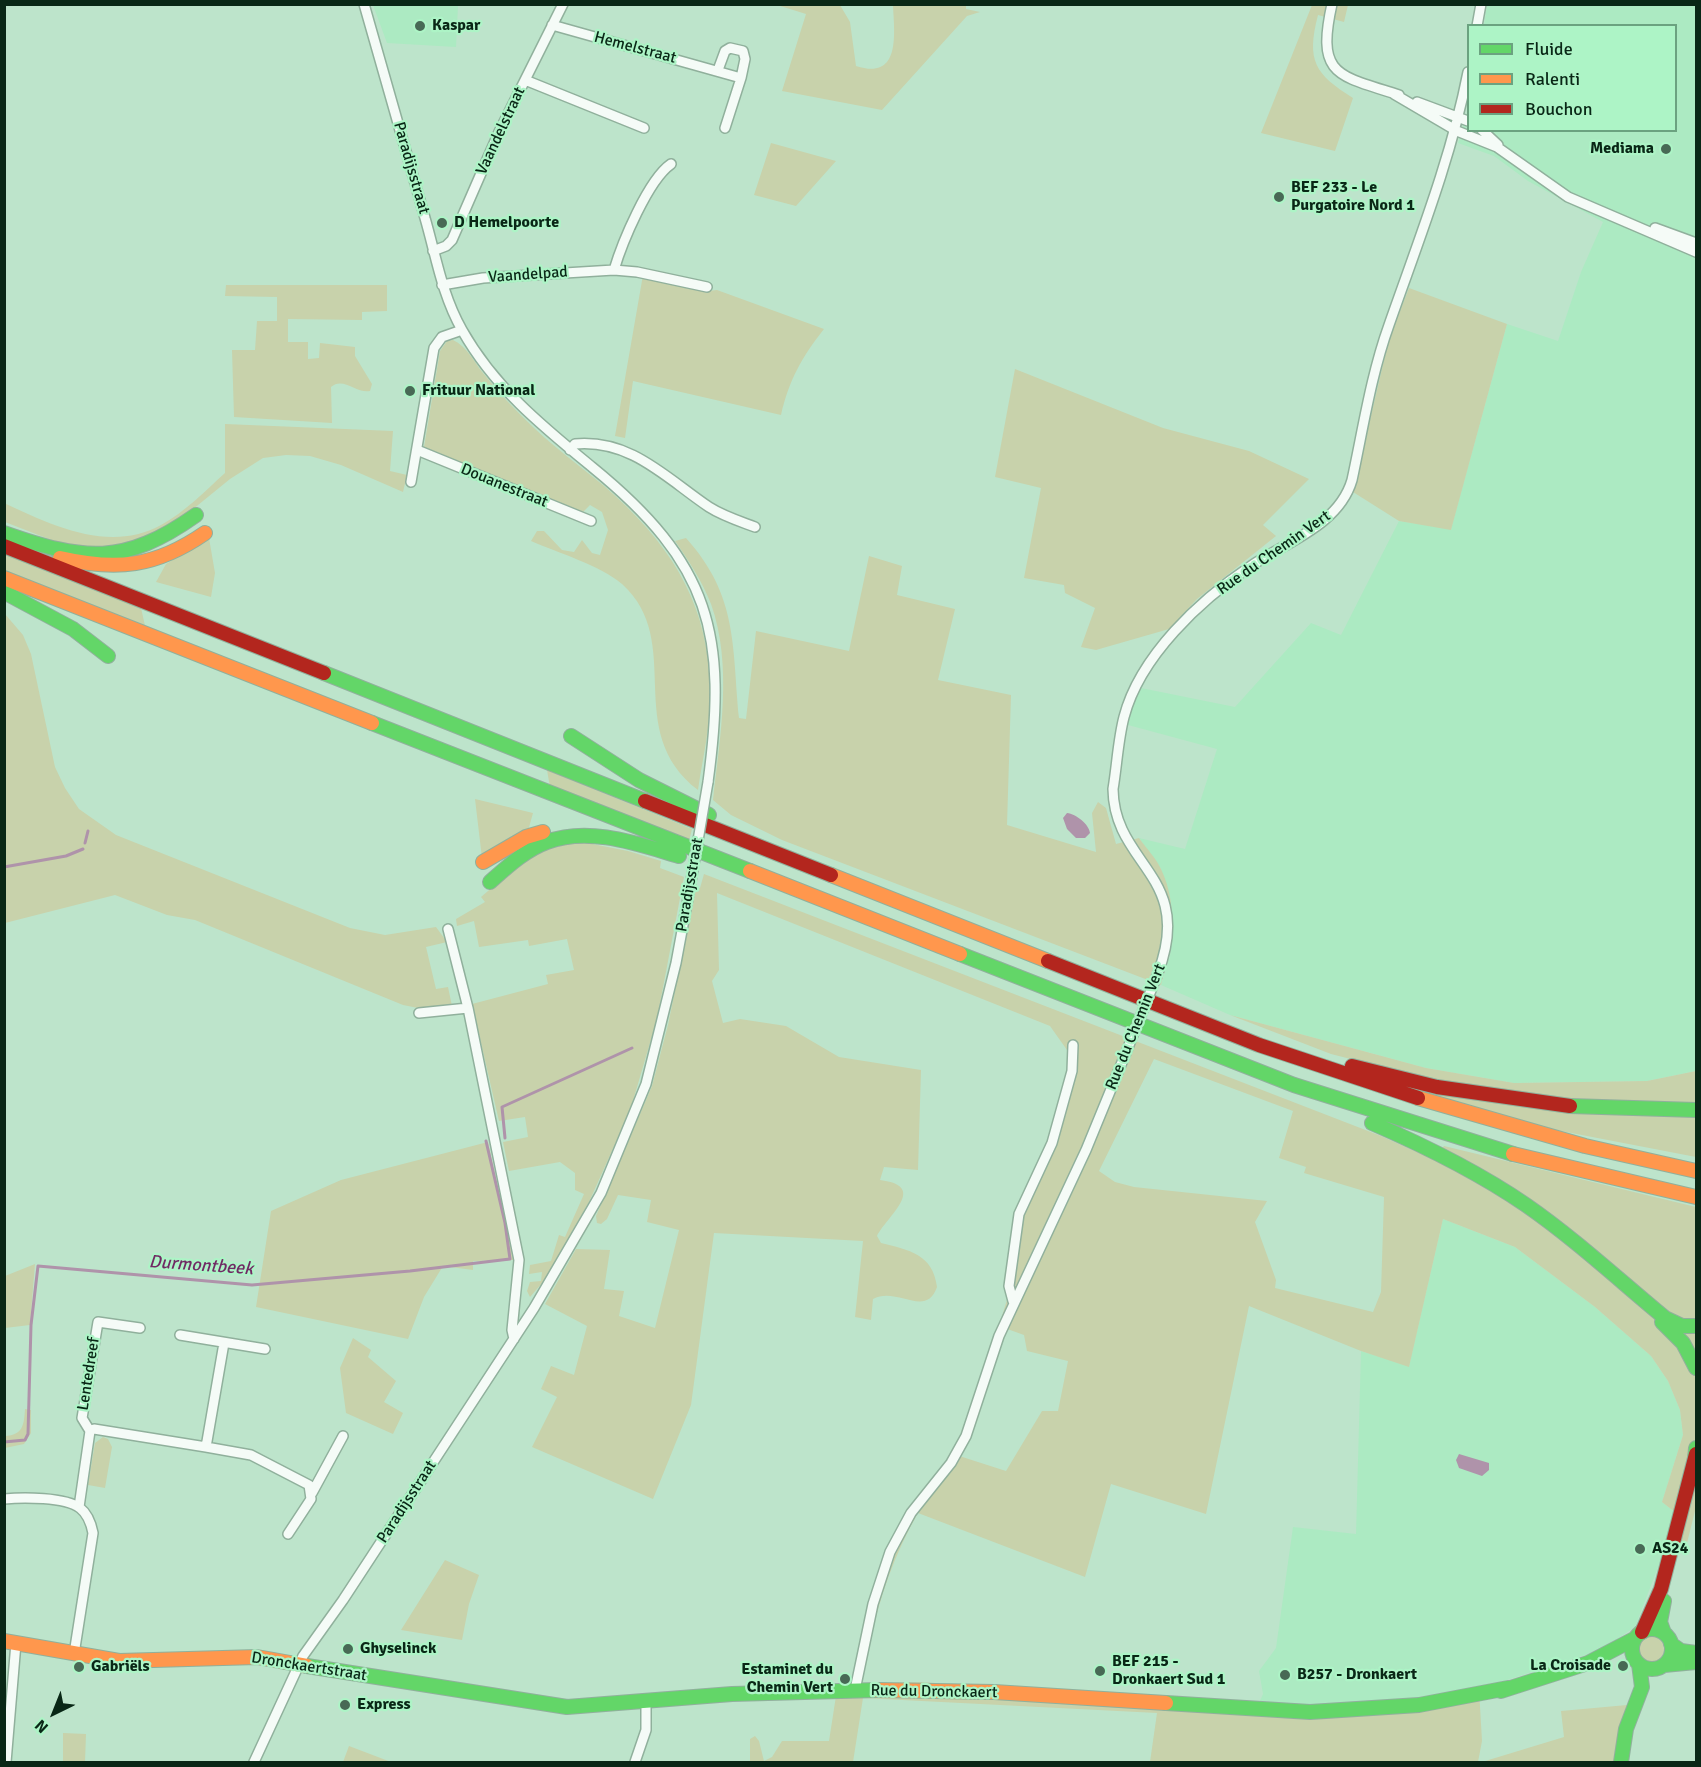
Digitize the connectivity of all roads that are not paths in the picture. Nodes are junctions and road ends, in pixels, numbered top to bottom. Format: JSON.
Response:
{"nodes":[{"id":1,"x":364,"y":4,"type":"edge"},
{"id":2,"x":563,"y":4,"type":"edge"},
{"id":3,"x":1332,"y":4,"type":"edge"},
{"id":4,"x":1481,"y":4,"type":"edge"},
{"id":5,"x":1478,"y":24,"type":"edge"},
{"id":6,"x":552,"y":25,"type":"junction"},
{"id":7,"x":718,"y":70,"type":"junction"},
{"id":8,"x":1467,"y":76,"type":"edge"},
{"id":9,"x":741,"y":78,"type":"junction"},
{"id":10,"x":525,"y":80,"type":"junction"},
{"id":11,"x":1394,"y":94,"type":"junction"},
{"id":12,"x":1458,"y":116,"type":"junction"},
{"id":13,"x":1467,"y":120,"type":"edge"},
{"id":14,"x":644,"y":128,"type":"dead end"},
{"id":15,"x":725,"y":128,"type":"dead end"},
{"id":16,"x":1454,"y":130,"type":"junction"},
{"id":17,"x":1484,"y":132,"type":"edge"},
{"id":18,"x":1509,"y":154,"type":"junction"},
{"id":19,"x":671,"y":164,"type":"dead end"},
{"id":20,"x":1596,"y":209,"type":"junction"},
{"id":21,"x":1696,"y":243,"type":"edge"},
{"id":22,"x":433,"y":251,"type":"junction"},
{"id":23,"x":1696,"y":252,"type":"edge"},
{"id":24,"x":614,"y":270,"type":"junction"},
{"id":25,"x":442,"y":285,"type":"junction"},
{"id":26,"x":707,"y":287,"type":"dead end"},
{"id":27,"x":462,"y":330,"type":"junction"},
{"id":28,"x":417,"y":450,"type":"junction"},
{"id":29,"x":570,"y":450,"type":"junction"},
{"id":30,"x":411,"y":482,"type":"dead end"},
{"id":31,"x":196,"y":515,"type":"dead end"},
{"id":32,"x":591,"y":521,"type":"dead end"},
{"id":33,"x":755,"y":527,"type":"dead end"},
{"id":34,"x":4,"y":532,"type":"edge"},
{"id":35,"x":205,"y":533,"type":"dead end"},
{"id":36,"x":4,"y":537,"type":"edge"},
{"id":37,"x":4,"y":546,"type":"edge"},
{"id":38,"x":4,"y":578,"type":"edge"},
{"id":39,"x":4,"y":592,"type":"edge"},
{"id":40,"x":108,"y":656,"type":"dead end"},
{"id":41,"x":571,"y":736,"type":"dead end"},
{"id":42,"x":483,"y":862,"type":"dead end"},
{"id":43,"x":700,"y":862,"type":"junction"},
{"id":44,"x":820,"y":872,"type":"junction"},
{"id":45,"x":490,"y":882,"type":"dead end"},
{"id":46,"x":783,"y":886,"type":"junction"},
{"id":47,"x":448,"y":929,"type":"dead end"},
{"id":48,"x":468,"y":1008,"type":"junction"},
{"id":49,"x":419,"y":1012,"type":"dead end"},
{"id":50,"x":1192,"y":1019,"type":"junction"},
{"id":51,"x":1073,"y":1045,"type":"dead end"},
{"id":52,"x":1261,"y":1073,"type":"junction"},
{"id":53,"x":1696,"y":1102,"type":"edge"},
{"id":54,"x":1633,"y":1108,"type":"junction"},
{"id":55,"x":1696,"y":1110,"type":"edge"},
{"id":56,"x":1696,"y":1171,"type":"edge"},
{"id":57,"x":1696,"y":1197,"type":"edge"},
{"id":58,"x":1605,"y":1270,"type":"junction"},
{"id":59,"x":1013,"y":1301,"type":"junction"},
{"id":60,"x":1696,"y":1326,"type":"edge"},
{"id":61,"x":140,"y":1328,"type":"dead end"},
{"id":62,"x":180,"y":1335,"type":"dead end"},
{"id":63,"x":514,"y":1339,"type":"junction"},
{"id":64,"x":224,"y":1343,"type":"junction"},
{"id":65,"x":265,"y":1349,"type":"dead end"},
{"id":66,"x":1696,"y":1368,"type":"edge"},
{"id":67,"x":90,"y":1431,"type":"junction"},
{"id":68,"x":343,"y":1436,"type":"dead end"},
{"id":69,"x":206,"y":1447,"type":"junction"},
{"id":70,"x":1696,"y":1454,"type":"edge"},
{"id":71,"x":1696,"y":1491,"type":"edge"},
{"id":72,"x":312,"y":1493,"type":"junction"},
{"id":73,"x":4,"y":1499,"type":"edge"},
{"id":74,"x":79,"y":1507,"type":"junction"},
{"id":75,"x":288,"y":1534,"type":"dead end"},
{"id":76,"x":1638,"y":1636,"type":"junction"},
{"id":77,"x":1667,"y":1639,"type":"junction"},
{"id":78,"x":10,"y":1642,"type":"edge"},
{"id":79,"x":1696,"y":1653,"type":"edge"},
{"id":80,"x":74,"y":1654,"type":"junction"},
{"id":81,"x":1637,"y":1662,"type":"junction"},
{"id":82,"x":1696,"y":1662,"type":"edge"},
{"id":83,"x":1588,"y":1663,"type":"junction"},
{"id":84,"x":298,"y":1664,"type":"junction"},
{"id":85,"x":1662,"y":1666,"type":"junction"},
{"id":86,"x":855,"y":1690,"type":"junction"},
{"id":87,"x":646,"y":1700,"type":"junction"},
{"id":88,"x":576,"y":1707,"type":"joint"},
{"id":89,"x":1631,"y":1713,"type":"junction"},
{"id":90,"x":6,"y":1762,"type":"edge"},
{"id":91,"x":254,"y":1762,"type":"edge"},
{"id":92,"x":634,"y":1762,"type":"edge"},
{"id":93,"x":1621,"y":1762,"type":"edge"}],
"edges":[{"from":1,"to":22,"type":"street","name":"Paradijsstraat"},
{"from":2,"to":6,"type":"street","name":"Vaandelstraat"},
{"from":3,"to":11,"type":"street"},
{"from":4,"to":5,"type":"street"},
{"from":6,"to":7,"type":"street","name":"Hemelstraat"},
{"from":6,"to":10,"type":"street","name":"Vaandelstraat"},
{"from":7,"to":9,"type":"street","name":"Hemelstraat"},
{"from":7,"to":9,"type":"street"},
{"from":8,"to":12,"type":"street","name":"Rue du Chemin Vert"},
{"from":9,"to":15,"type":"street"},
{"from":10,"to":14,"type":"street"},
{"from":10,"to":22,"type":"street","name":"Vaandelstraat"},
{"from":11,"to":12,"type":"street"},
{"from":11,"to":16,"type":"street"},
{"from":12,"to":13,"type":"street"},
{"from":12,"to":16,"type":"street","name":"Rue du Chemin Vert"},
{"from":16,"to":18,"type":"street"},
{"from":16,"to":59,"type":"street","name":"Rue du Chemin Vert","bridge":true},
{"from":17,"to":18,"type":"street"},
{"from":18,"to":20,"type":"street"},
{"from":19,"to":24,"type":"street"},
{"from":20,"to":21,"type":"street"},
{"from":20,"to":23,"type":"street"},
{"from":22,"to":25,"type":"street","name":"Paradijsstraat"},
{"from":24,"to":25,"type":"street","name":"Vaandelpad"},
{"from":24,"to":26,"type":"street","name":"Vaandelpad"},
{"from":25,"to":27,"type":"street","name":"Paradijsstraat"},
{"from":27,"to":28,"type":"street"},
{"from":27,"to":29,"type":"street","name":"Paradijsstraat"},
{"from":28,"to":30,"type":"street"},
{"from":28,"to":32,"type":"street","name":"Douanestraat"},
{"from":29,"to":33,"type":"street"},
{"from":29,"to":63,"type":"street","name":"Paradijsstraat","bridge":true},
{"from":31,"to":34,"type":"main road"},
{"from":35,"to":36,"type":"main road"},
{"from":37,"to":44,"type":"main road"},
{"from":38,"to":46,"type":"main road"},
{"from":39,"to":40,"type":"main road"},
{"from":41,"to":44,"type":"main road"},
{"from":42,"to":43,"type":"main road"},
{"from":43,"to":45,"type":"main road"},
{"from":43,"to":46,"type":"main road"},
{"from":44,"to":50,"type":"main road"},
{"from":46,"to":52,"type":"main road"},
{"from":47,"to":48,"type":"street"},
{"from":48,"to":49,"type":"street"},
{"from":48,"to":63,"type":"street"},
{"from":50,"to":54,"type":"main road"},
{"from":50,"to":56,"type":"main road"},
{"from":51,"to":59,"type":"street","name":"Rue du Chemin Vert"},
{"from":52,"to":57,"type":"main road"},
{"from":52,"to":58,"type":"main road"},
{"from":53,"to":54,"type":"main road"},
{"from":54,"to":55,"type":"main road"},
{"from":58,"to":60,"type":"main road"},
{"from":58,"to":66,"type":"main road"},
{"from":59,"to":86,"type":"street","name":"Rue du Chemin Vert"},
{"from":61,"to":67,"type":"street","name":"Lentedreef"},
{"from":62,"to":64,"type":"street"},
{"from":63,"to":84,"type":"street","name":"Paradijsstraat"},
{"from":64,"to":65,"type":"street"},
{"from":64,"to":69,"type":"street"},
{"from":67,"to":69,"type":"street","name":"Lentedreef"},
{"from":67,"to":74,"type":"street","name":"Lentedreef"},
{"from":68,"to":72,"type":"street"},
{"from":69,"to":72,"type":"street","name":"Lentedreef"},
{"from":70,"to":76,"type":"main road"},
{"from":71,"to":77,"type":"main road"},
{"from":72,"to":75,"type":"street"},
{"from":73,"to":74,"type":"street"},
{"from":74,"to":80,"type":"street"},
{"from":76,"to":77,"type":"main road"},
{"from":76,"to":81,"type":"main road"},
{"from":76,"to":83,"type":"main road"},
{"from":77,"to":79,"type":"main road"},
{"from":77,"to":85,"type":"main road"},
{"from":78,"to":80,"type":"main road","name":"Dronckaertstraat"},
{"from":78,"to":90,"type":"street"},
{"from":80,"to":84,"type":"main road","name":"Dronckaertstraat"},
{"from":81,"to":83,"type":"main road"},
{"from":81,"to":85,"type":"main road"},
{"from":81,"to":89,"type":"main road"},
{"from":82,"to":85,"type":"main road"},
{"from":83,"to":86,"type":"main road","name":"Rue du Dronckaert"},
{"from":84,"to":88,"type":"main road","name":"Dronckaertstraat"},
{"from":84,"to":91,"type":"street","name":"Paradijsstraat"},
{"from":85,"to":89,"type":"main road"},
{"from":86,"to":87,"type":"main road","name":"Rue du Dronckaert"},
{"from":87,"to":88,"type":"main road","name":"Rue du Dronckaert"},
{"from":87,"to":92,"type":"street"},
{"from":89,"to":93,"type":"main road"}]}
